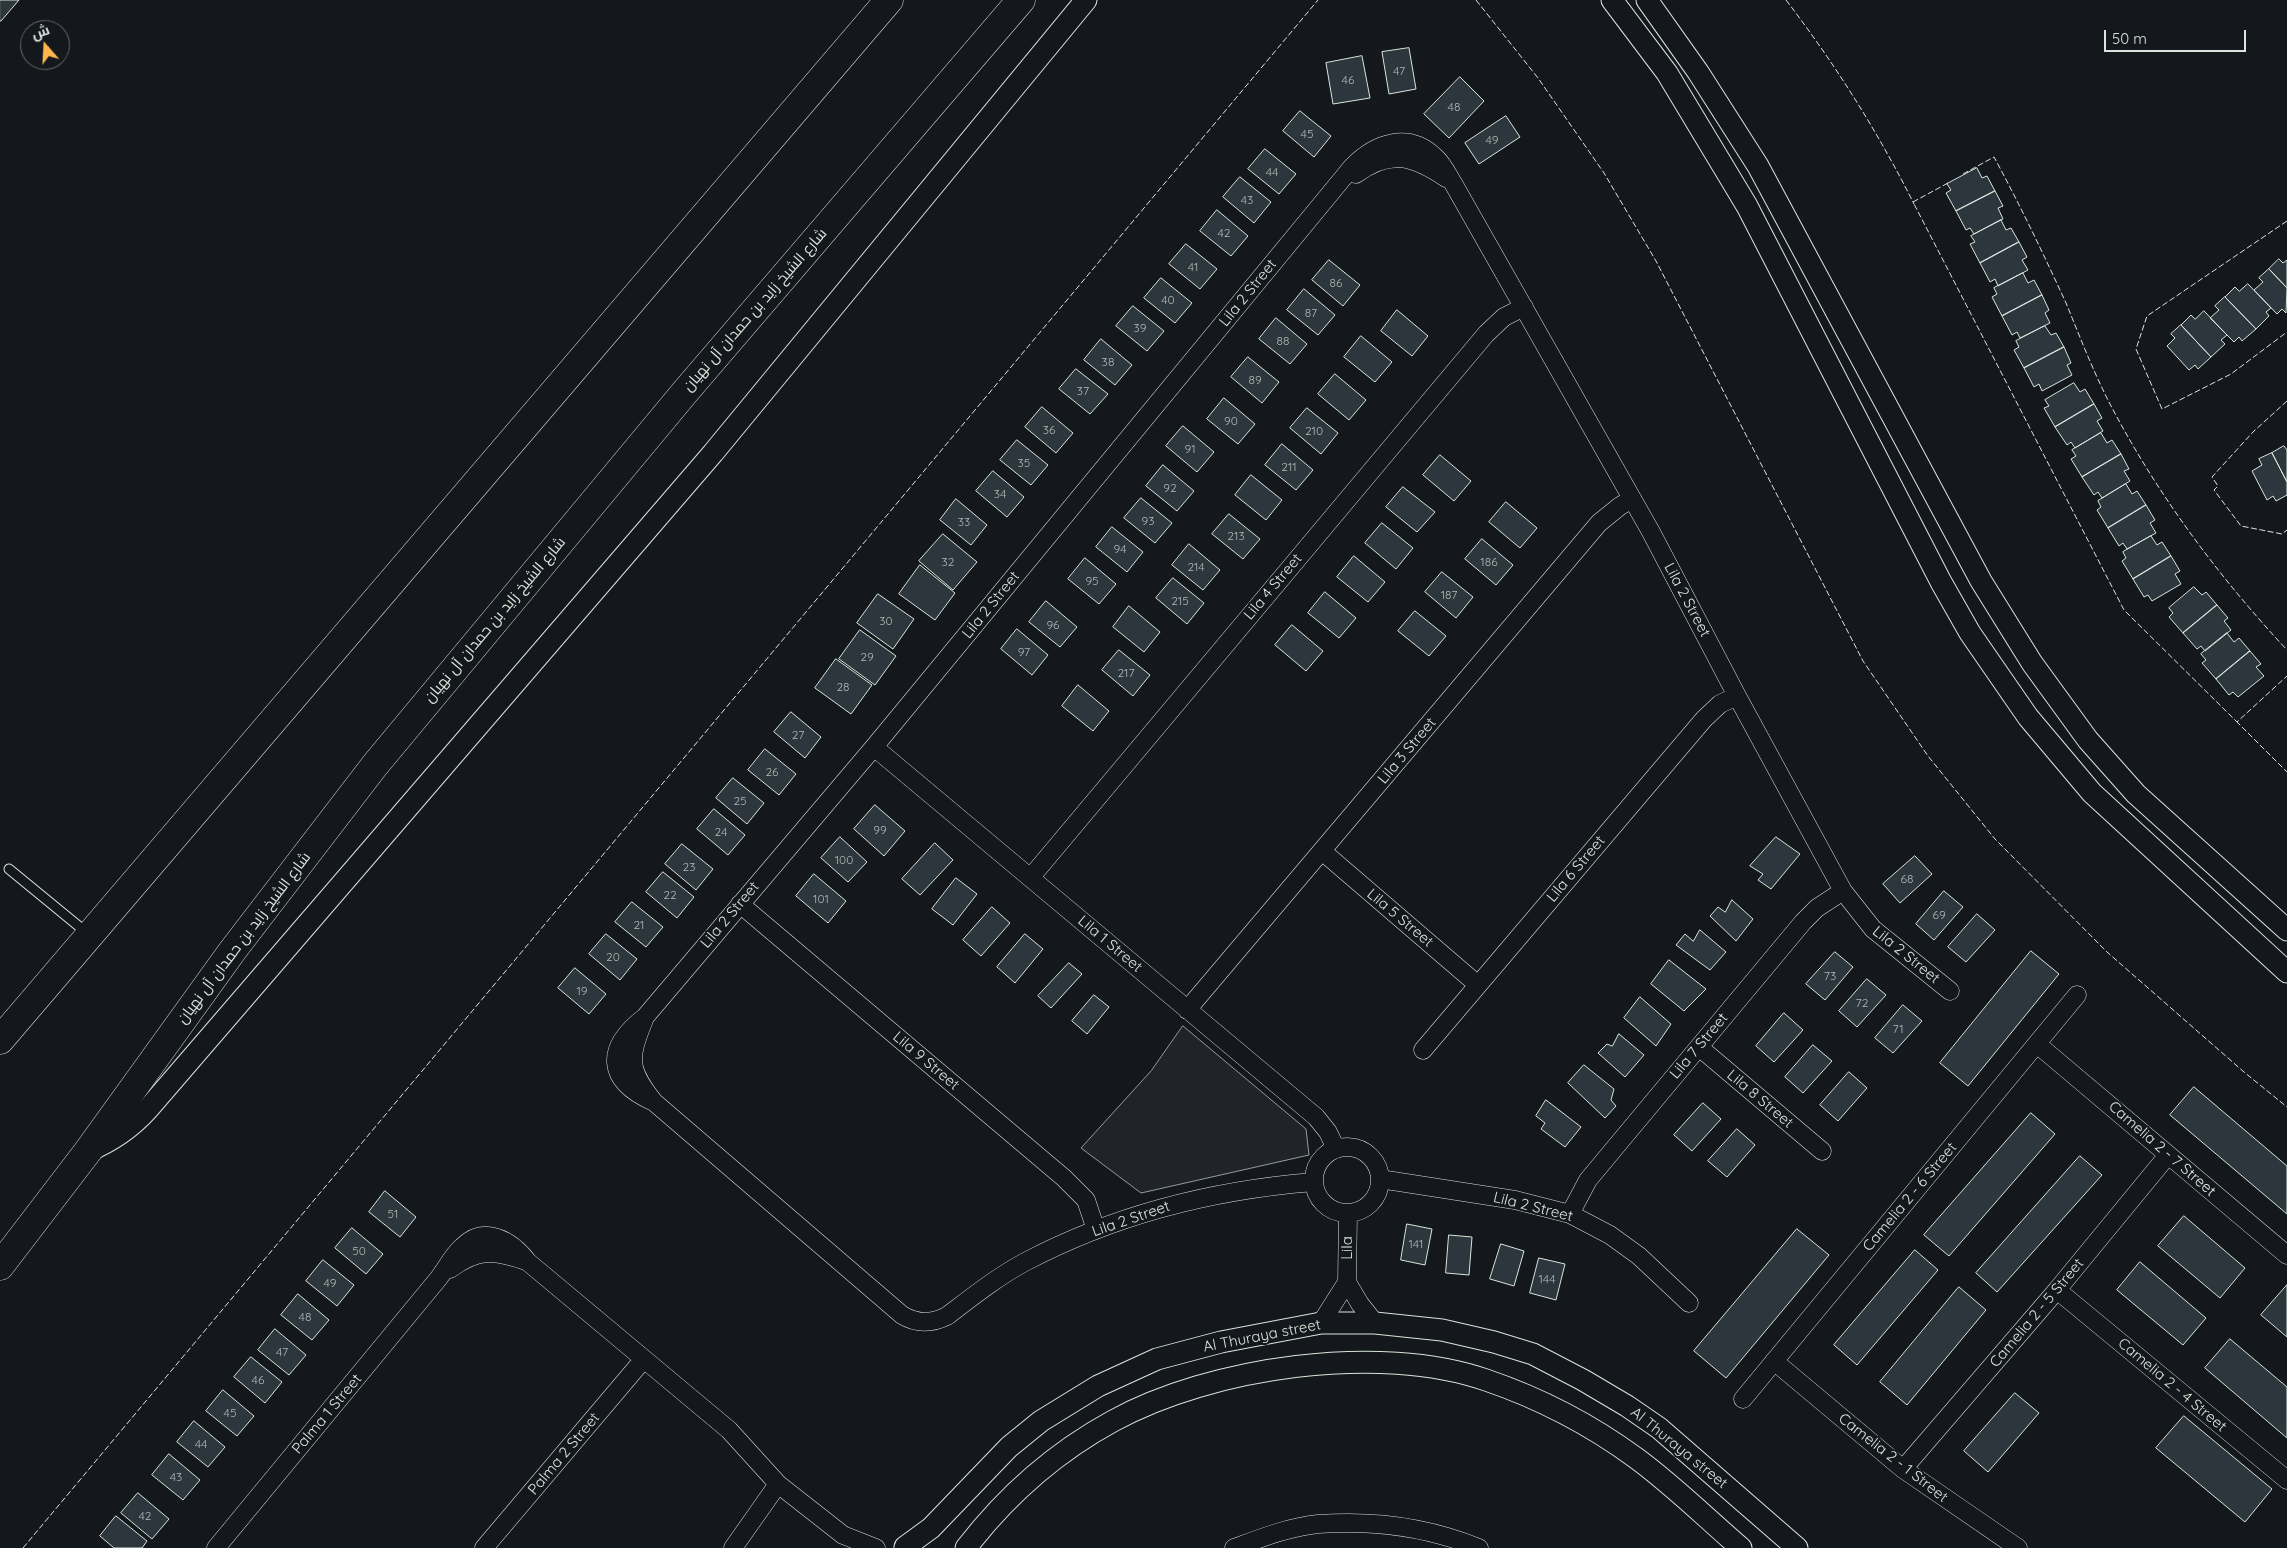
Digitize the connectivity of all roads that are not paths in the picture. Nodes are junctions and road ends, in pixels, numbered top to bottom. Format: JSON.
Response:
{"nodes":[{"id":1,"x":889,"y":0,"type":"edge"},
{"id":2,"x":1021,"y":0,"type":"edge"},
{"id":3,"x":1086,"y":0,"type":"edge"},
{"id":4,"x":1612,"y":0,"type":"edge"},
{"id":5,"x":1648,"y":0,"type":"edge"},
{"id":6,"x":1524,"y":307,"type":"junction"},
{"id":7,"x":1632,"y":499,"type":"junction"},
{"id":8,"x":1737,"y":696,"type":"junction"},
{"id":9,"x":874,"y":747,"type":"junction"},
{"id":10,"x":1322,"y":852,"type":"junction"},
{"id":11,"x":9,"y":870,"type":"dead end"},
{"id":12,"x":1030,"y":877,"type":"junction"},
{"id":13,"x":1843,"y":891,"type":"junction"},
{"id":14,"x":740,"y":904,"type":"junction"},
{"id":15,"x":2287,"y":930,"type":"edge"},
{"id":16,"x":89,"y":935,"type":"junction"},
{"id":17,"x":2287,"y":972,"type":"edge"},
{"id":18,"x":1478,"y":984,"type":"junction"},
{"id":19,"x":1950,"y":991,"type":"dead end"},
{"id":20,"x":2077,"y":996,"type":"dead end"},
{"id":21,"x":1187,"y":1010,"type":"junction"},
{"id":22,"x":0,"y":1040,"type":"edge"},
{"id":23,"x":2036,"y":1044,"type":"junction"},
{"id":24,"x":1699,"y":1047,"type":"junction"},
{"id":25,"x":1424,"y":1050,"type":"dead end"},
{"id":26,"x":1336,"y":1149,"type":"junction"},
{"id":27,"x":88,"y":1151,"type":"junction"},
{"id":28,"x":1822,"y":1151,"type":"dead end"},
{"id":29,"x":2168,"y":1155,"type":"junction"},
{"id":30,"x":1380,"y":1179,"type":"junction"},
{"id":31,"x":1314,"y":1182,"type":"junction"},
{"id":32,"x":1348,"y":1213,"type":"junction"},
{"id":33,"x":1570,"y":1214,"type":"junction"},
{"id":34,"x":1096,"y":1230,"type":"junction"},
{"id":35,"x":2287,"y":1255,"type":"edge"},
{"id":36,"x":0,"y":1266,"type":"edge"},
{"id":37,"x":1347,"y":1282,"type":"junction"},
{"id":38,"x":2057,"y":1290,"type":"junction"},
{"id":39,"x":1689,"y":1303,"type":"dead end"},
{"id":40,"x":1321,"y":1323,"type":"junction"},
{"id":41,"x":1375,"y":1323,"type":"junction"},
{"id":42,"x":643,"y":1360,"type":"junction"},
{"id":43,"x":1774,"y":1361,"type":"junction"},
{"id":44,"x":1743,"y":1399,"type":"dead end"},
{"id":45,"x":1903,"y":1469,"type":"junction"},
{"id":46,"x":2287,"y":1480,"type":"edge"},
{"id":47,"x":778,"y":1484,"type":"junction"},
{"id":48,"x":846,"y":1541,"type":"edge"},
{"id":49,"x":1457,"y":1544,"type":"edge"},
{"id":50,"x":216,"y":1548,"type":"edge"},
{"id":51,"x":484,"y":1548,"type":"edge"},
{"id":52,"x":733,"y":1548,"type":"edge"},
{"id":53,"x":876,"y":1548,"type":"edge"},
{"id":54,"x":904,"y":1548,"type":"edge"},
{"id":55,"x":966,"y":1548,"type":"edge"},
{"id":56,"x":1234,"y":1548,"type":"edge"},
{"id":57,"x":1479,"y":1548,"type":"edge"},
{"id":58,"x":1741,"y":1548,"type":"edge"},
{"id":59,"x":1797,"y":1548,"type":"edge"},
{"id":60,"x":2018,"y":1548,"type":"edge"}],
"edges":[{"from":1,"to":16,"type":"main road"},
{"from":2,"to":27,"type":"main road","name":"شارع الشيخ زايد بن حمدان آل نهيان"},
{"from":3,"to":27,"type":"street"},
{"from":4,"to":17,"type":"street"},
{"from":5,"to":15,"type":"street"},
{"from":6,"to":7,"type":"street","name":"Lila 2 Street"},
{"from":6,"to":9,"type":"street","name":"Lila 2 Street"},
{"from":6,"to":12,"type":"street","name":"Lila 4 Street"},
{"from":7,"to":8,"type":"street","name":"Lila 2 Street"},
{"from":7,"to":10,"type":"street","name":"Lila 3 Street"},
{"from":8,"to":13,"type":"street","name":"Lila 2 Street"},
{"from":8,"to":18,"type":"street","name":"Lila 6 Street"},
{"from":9,"to":12,"type":"street","name":"Lila 1 Street"},
{"from":9,"to":14,"type":"street","name":"Lila 2 Street"},
{"from":10,"to":18,"type":"street","name":"Lila 5 Street"},
{"from":10,"to":21,"type":"street","name":"Lila 3 Street"},
{"from":11,"to":16,"type":"lane"},
{"from":12,"to":21,"type":"street","name":"Lila 1 Street"},
{"from":13,"to":19,"type":"street","name":"Lila 2 Street"},
{"from":13,"to":24,"type":"street","name":"Lila 7 Street"},
{"from":14,"to":34,"type":"street","name":"Lila 9 Street"},
{"from":14,"to":34,"type":"street","name":"Lila 2 Street"},
{"from":16,"to":22,"type":"main road"},
{"from":18,"to":25,"type":"street","name":"Lila 6 Street"},
{"from":20,"to":23,"type":"street","name":"Camelia 2 - 6 Street"},
{"from":21,"to":26,"type":"street","name":"Lila 1 Street"},
{"from":23,"to":29,"type":"street","name":"Camelia 2 - 7 Street"},
{"from":23,"to":43,"type":"street","name":"Camelia 2 - 6 Street"},
{"from":24,"to":28,"type":"street","name":"Lila 8 Street"},
{"from":24,"to":33,"type":"street","name":"Lila 7 Street"},
{"from":26,"to":30,"type":"street"},
{"from":26,"to":31,"type":"street"},
{"from":27,"to":36,"type":"main road","name":"شارع الشيخ زايد بن حمدان آل نهيان"},
{"from":29,"to":35,"type":"street","name":"Camelia 2 - 7 Street"},
{"from":29,"to":38,"type":"street","name":"Camelia 2 - 5 Street"},
{"from":30,"to":32,"type":"street"},
{"from":30,"to":33,"type":"street","name":"Lila 2 Street"},
{"from":31,"to":32,"type":"street"},
{"from":31,"to":34,"type":"street","name":"Lila 2 Street"},
{"from":32,"to":37,"type":"street","name":"Lila"},
{"from":33,"to":39,"type":"street","name":"Lila 2 Street"},
{"from":37,"to":40,"type":"street"},
{"from":37,"to":41,"type":"street"},
{"from":38,"to":45,"type":"street","name":"Camelia 2 - 5 Street"},
{"from":38,"to":46,"type":"street","name":"Camelia 2 - 4 Street"},
{"from":40,"to":41,"type":"street","name":"Al Thuraya street"},
{"from":40,"to":54,"type":"street","name":"Al Thuraya street"},
{"from":41,"to":59,"type":"street","name":"Al Thuraya street"},
{"from":42,"to":47,"type":"street","name":"Palma 1 Street"},
{"from":42,"to":50,"type":"street","name":"Palma 1 Street"},
{"from":42,"to":51,"type":"street","name":"Palma 2 Street"},
{"from":43,"to":44,"type":"street","name":"Camelia 2 - 6 Street"},
{"from":43,"to":45,"type":"street","name":"Camelia 2 - 1 Street"},
{"from":45,"to":60,"type":"street","name":"Camelia 2 - 1 Street"},
{"from":47,"to":48,"type":"street","name":"Palma 1 Street"},
{"from":47,"to":52,"type":"street"},
{"from":48,"to":53,"type":"street","name":"Palma 1 Street"},
{"from":49,"to":56,"type":"street"},
{"from":49,"to":57,"type":"street"},
{"from":55,"to":58,"type":"street"}]}
